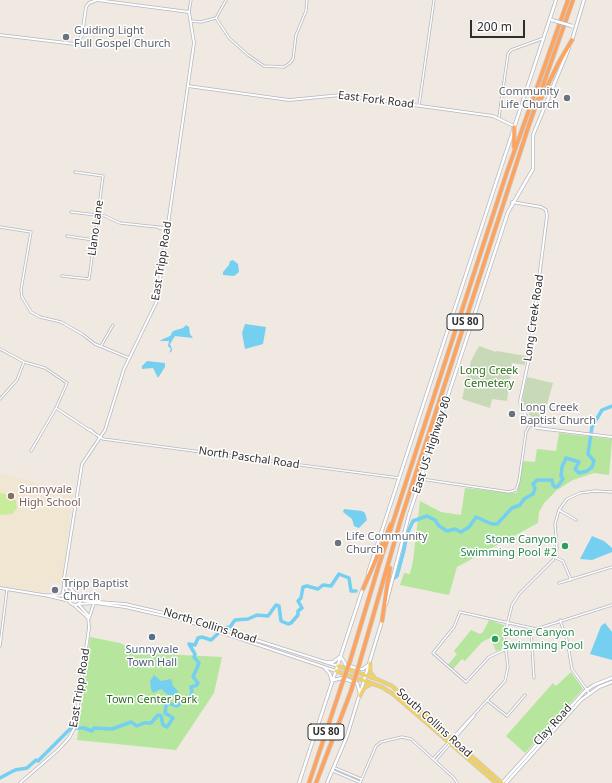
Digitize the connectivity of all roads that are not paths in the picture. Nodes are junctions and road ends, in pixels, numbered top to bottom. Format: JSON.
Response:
{"nodes":[{"id":1,"x":191,"y":0,"type":"edge"},
{"id":2,"x":226,"y":0,"type":"edge"},
{"id":3,"x":307,"y":0,"type":"edge"},
{"id":4,"x":434,"y":0,"type":"edge"},
{"id":5,"x":556,"y":0,"type":"edge"},
{"id":6,"x":568,"y":0,"type":"edge"},
{"id":7,"x":573,"y":0,"type":"edge"},
{"id":8,"x":584,"y":0,"type":"edge"},
{"id":9,"x":189,"y":12,"type":"junction"},
{"id":10,"x":216,"y":18,"type":"junction"},
{"id":11,"x":551,"y":19,"type":"junction"},
{"id":12,"x":190,"y":21,"type":"junction"},
{"id":13,"x":576,"y":28,"type":"junction"},
{"id":14,"x":0,"y":35,"type":"edge"},
{"id":15,"x":544,"y":38,"type":"junction"},
{"id":16,"x":572,"y":40,"type":"junction"},
{"id":17,"x":188,"y":86,"type":"junction"},
{"id":18,"x":419,"y":106,"type":"junction"},
{"id":19,"x":498,"y":117,"type":"junction"},
{"id":20,"x":514,"y":126,"type":"junction"},
{"id":21,"x":529,"y":126,"type":"junction"},
{"id":22,"x":511,"y":162,"type":"junction"},
{"id":23,"x":75,"y":172,"type":"dead end"},
{"id":24,"x":512,"y":202,"type":"junction"},
{"id":25,"x":71,"y":212,"type":"dead end"},
{"id":26,"x":98,"y":214,"type":"junction"},
{"id":27,"x":0,"y":227,"type":"edge"},
{"id":28,"x":167,"y":229,"type":"junction"},
{"id":29,"x":67,"y":236,"type":"dead end"},
{"id":30,"x":94,"y":240,"type":"junction"},
{"id":31,"x":62,"y":276,"type":"dead end"},
{"id":32,"x":113,"y":325,"type":"dead end"},
{"id":33,"x":101,"y":347,"type":"junction"},
{"id":34,"x":0,"y":349,"type":"edge"},
{"id":35,"x":128,"y":358,"type":"junction"},
{"id":36,"x":24,"y":362,"type":"junction"},
{"id":37,"x":0,"y":399,"type":"edge"},
{"id":38,"x":56,"y":408,"type":"junction"},
{"id":39,"x":530,"y":424,"type":"junction"},
{"id":40,"x":612,"y":437,"type":"edge"},
{"id":41,"x":100,"y":438,"type":"junction"},
{"id":42,"x":31,"y":450,"type":"dead end"},
{"id":43,"x":399,"y":478,"type":"junction"},
{"id":44,"x":421,"y":479,"type":"junction"},
{"id":45,"x":612,"y":492,"type":"edge"},
{"id":46,"x":558,"y":510,"type":"junction"},
{"id":47,"x":395,"y":517,"type":"junction"},
{"id":48,"x":401,"y":519,"type":"junction"},
{"id":49,"x":576,"y":520,"type":"dead end"},
{"id":50,"x":554,"y":557,"type":"junction"},
{"id":51,"x":612,"y":567,"type":"edge"},
{"id":52,"x":64,"y":578,"type":"junction"},
{"id":53,"x":571,"y":580,"type":"junction"},
{"id":54,"x":559,"y":583,"type":"dead end"},
{"id":55,"x":64,"y":586,"type":"junction"},
{"id":56,"x":0,"y":588,"type":"edge"},
{"id":57,"x":7,"y":589,"type":"junction"},
{"id":58,"x":363,"y":590,"type":"junction"},
{"id":59,"x":77,"y":594,"type":"junction"},
{"id":60,"x":43,"y":595,"type":"junction"},
{"id":61,"x":61,"y":596,"type":"junction"},
{"id":62,"x":71,"y":596,"type":"junction"},
{"id":63,"x":81,"y":597,"type":"junction"},
{"id":64,"x":70,"y":601,"type":"junction"},
{"id":65,"x":94,"y":603,"type":"junction"},
{"id":66,"x":79,"y":604,"type":"junction"},
{"id":67,"x":113,"y":604,"type":"junction"},
{"id":68,"x":612,"y":604,"type":"edge"},
{"id":69,"x":75,"y":605,"type":"junction"},
{"id":70,"x":88,"y":619,"type":"junction"},
{"id":71,"x":560,"y":620,"type":"junction"},
{"id":72,"x":382,"y":621,"type":"junction"},
{"id":73,"x":506,"y":624,"type":"junction"},
{"id":74,"x":210,"y":626,"type":"junction"},
{"id":75,"x":531,"y":629,"type":"junction"},
{"id":76,"x":266,"y":643,"type":"junction"},
{"id":77,"x":0,"y":646,"type":"edge"},
{"id":78,"x":265,"y":647,"type":"junction"},
{"id":79,"x":505,"y":649,"type":"junction"},
{"id":80,"x":341,"y":656,"type":"junction"},
{"id":81,"x":325,"y":662,"type":"junction"},
{"id":82,"x":370,"y":663,"type":"junction"},
{"id":83,"x":324,"y":666,"type":"junction"},
{"id":84,"x":338,"y":666,"type":"junction"},
{"id":85,"x":336,"y":671,"type":"junction"},
{"id":86,"x":366,"y":675,"type":"junction"},
{"id":87,"x":534,"y":678,"type":"dead end"},
{"id":88,"x":612,"y":678,"type":"edge"},
{"id":89,"x":364,"y":680,"type":"junction"},
{"id":90,"x":379,"y":680,"type":"junction"},
{"id":91,"x":332,"y":682,"type":"junction"},
{"id":92,"x":612,"y":682,"type":"edge"},
{"id":93,"x":372,"y":683,"type":"junction"},
{"id":94,"x":587,"y":690,"type":"junction"},
{"id":95,"x":589,"y":693,"type":"junction"},
{"id":96,"x":525,"y":695,"type":"dead end"},
{"id":97,"x":360,"y":696,"type":"junction"},
{"id":98,"x":488,"y":701,"type":"junction"},
{"id":99,"x":412,"y":708,"type":"junction"},
{"id":100,"x":475,"y":714,"type":"junction"},
{"id":101,"x":462,"y":727,"type":"junction"},
{"id":102,"x":465,"y":729,"type":"junction"},
{"id":103,"x":451,"y":741,"type":"junction"},
{"id":104,"x":433,"y":759,"type":"junction"},
{"id":105,"x":435,"y":761,"type":"junction"},
{"id":106,"x":334,"y":770,"type":"junction"},
{"id":107,"x":361,"y":779,"type":"junction"},
{"id":108,"x":20,"y":783,"type":"edge"},
{"id":109,"x":300,"y":783,"type":"edge"},
{"id":110,"x":309,"y":783,"type":"edge"},
{"id":111,"x":316,"y":783,"type":"edge"},
{"id":112,"x":327,"y":783,"type":"edge"},
{"id":113,"x":360,"y":783,"type":"edge"},
{"id":114,"x":457,"y":783,"type":"edge"},
{"id":115,"x":496,"y":783,"type":"edge"},
{"id":116,"x":502,"y":783,"type":"edge"},
{"id":117,"x":506,"y":783,"type":"edge"}],
"edges":[{"from":1,"to":9,"type":"street","name":"East Tripp Road"},
{"from":2,"to":10,"type":"street"},
{"from":3,"to":10,"type":"street"},
{"from":4,"to":18,"type":"street"},
{"from":5,"to":11,"type":"main road","name":"East US Highway 80"},
{"from":6,"to":22,"type":"highway","number":"US 80"},
{"from":7,"to":21,"type":"highway","number":"US 80"},
{"from":8,"to":13,"type":"main road","name":"East US Highway 80"},
{"from":9,"to":12,"type":"street","name":"East Tripp Road"},
{"from":9,"to":14,"type":"street"},
{"from":10,"to":12,"type":"street"},
{"from":11,"to":13,"type":"main road","bridge":true},
{"from":11,"to":15,"type":"main road","name":"East US Highway 80"},
{"from":12,"to":17,"type":"street","name":"East Tripp Road"},
{"from":13,"to":16,"type":"main road","name":"East US Highway 80"},
{"from":15,"to":19,"type":"street"},
{"from":15,"to":20,"type":"main road","name":"East US Highway 80"},
{"from":16,"to":21,"type":"highway"},
{"from":16,"to":24,"type":"main road","name":"East US Highway 80"},
{"from":17,"to":18,"type":"street","name":"East Fork Road"},
{"from":17,"to":28,"type":"street","name":"East Tripp Road"},
{"from":18,"to":19,"type":"street","name":"East Fork Road"},
{"from":19,"to":20,"type":"street","name":"East Fork Road"},
{"from":20,"to":22,"type":"highway"},
{"from":20,"to":43,"type":"main road","name":"East US Highway 80"},
{"from":21,"to":48,"type":"highway","number":"US 80"},
{"from":22,"to":47,"type":"highway","number":"US 80"},
{"from":23,"to":26,"type":"street","name":"Llano Lane"},
{"from":24,"to":39,"type":"street","name":"Long Creek Road"},
{"from":24,"to":44,"type":"main road","name":"East US Highway 80"},
{"from":25,"to":26,"type":"street"},
{"from":26,"to":28,"type":"street"},
{"from":26,"to":30,"type":"street","name":"Llano Lane"},
{"from":27,"to":33,"type":"street"},
{"from":28,"to":35,"type":"street","name":"East Tripp Road"},
{"from":29,"to":30,"type":"street"},
{"from":30,"to":31,"type":"street","name":"Llano Lane"},
{"from":32,"to":33,"type":"street"},
{"from":33,"to":35,"type":"street"},
{"from":34,"to":36,"type":"street"},
{"from":35,"to":41,"type":"street","name":"East Tripp Road"},
{"from":36,"to":37,"type":"street"},
{"from":36,"to":38,"type":"street"},
{"from":38,"to":41,"type":"street"},
{"from":38,"to":42,"type":"street"},
{"from":39,"to":40,"type":"street"},
{"from":39,"to":44,"type":"street"},
{"from":41,"to":43,"type":"street","name":"North Paschal Road"},
{"from":41,"to":52,"type":"street","name":"East Tripp Road"},
{"from":43,"to":58,"type":"main road","name":"East US Highway 80"},
{"from":44,"to":72,"type":"main road","name":"East US Highway 80"},
{"from":45,"to":46,"type":"street"},
{"from":46,"to":49,"type":"street"},
{"from":46,"to":50,"type":"street"},
{"from":47,"to":58,"type":"highway"},
{"from":47,"to":110,"type":"highway","number":"US 80","bridge":true},
{"from":48,"to":72,"type":"highway"},
{"from":48,"to":111,"type":"highway","number":"US 80","bridge":true},
{"from":50,"to":53,"type":"street"},
{"from":50,"to":73,"type":"street"},
{"from":51,"to":53,"type":"street"},
{"from":52,"to":55,"type":"street","name":"East Tripp Road"},
{"from":52,"to":59,"type":"street"},
{"from":53,"to":54,"type":"street"},
{"from":55,"to":61,"type":"street","name":"East Tripp Road"},
{"from":55,"to":62,"type":"street"},
{"from":56,"to":57,"type":"street"},
{"from":57,"to":60,"type":"street"},
{"from":57,"to":77,"type":"street"},
{"from":58,"to":80,"type":"main road","name":"East US Highway 80"},
{"from":59,"to":62,"type":"street"},
{"from":59,"to":63,"type":"street"},
{"from":60,"to":61,"type":"street"},
{"from":60,"to":64,"type":"street"},
{"from":61,"to":62,"type":"street"},
{"from":62,"to":64,"type":"street"},
{"from":63,"to":66,"type":"street"},
{"from":63,"to":67,"type":"street","name":"North Collins Road"},
{"from":64,"to":69,"type":"street"},
{"from":65,"to":66,"type":"street","name":"North Collins Road"},
{"from":65,"to":67,"type":"street","name":"North Collins Road"},
{"from":65,"to":70,"type":"street","name":"East Tripp Road"},
{"from":66,"to":69,"type":"street"},
{"from":66,"to":70,"type":"street"},
{"from":67,"to":74,"type":"street","name":"North Collins Road"},
{"from":68,"to":71,"type":"street"},
{"from":69,"to":70,"type":"street"},
{"from":70,"to":108,"type":"street","name":"East Tripp Road"},
{"from":71,"to":75,"type":"street"},
{"from":71,"to":94,"type":"street"},
{"from":72,"to":82,"type":"main road","name":"East US Highway 80"},
{"from":73,"to":75,"type":"street"},
{"from":73,"to":79,"type":"street"},
{"from":73,"to":79,"type":"street"},
{"from":74,"to":76,"type":"street","name":"North Collins Road"},
{"from":74,"to":78,"type":"street","name":"North Collins Road"},
{"from":75,"to":87,"type":"street"},
{"from":76,"to":78,"type":"street"},
{"from":76,"to":81,"type":"street","name":"North Collins Road"},
{"from":78,"to":83,"type":"street","name":"North Collins Road"},
{"from":79,"to":98,"type":"street"},
{"from":80,"to":81,"type":"main road"},
{"from":80,"to":82,"type":"main road"},
{"from":80,"to":84,"type":"main road","name":"East US Highway 80"},
{"from":81,"to":84,"type":"street","name":"North Collins Road"},
{"from":82,"to":86,"type":"main road","name":"East US Highway 80"},
{"from":82,"to":90,"type":"main road"},
{"from":83,"to":85,"type":"street","name":"North Collins Road"},
{"from":83,"to":91,"type":"main road"},
{"from":84,"to":85,"type":"main road","name":"East US Highway 80"},
{"from":84,"to":86,"type":"main road","name":"South Collins Road"},
{"from":85,"to":89,"type":"main road","name":"South Collins Road"},
{"from":85,"to":91,"type":"main road","name":"East US Highway 80"},
{"from":86,"to":89,"type":"main road","name":"East US Highway 80"},
{"from":86,"to":90,"type":"main road","name":"South Collins Road"},
{"from":88,"to":94,"type":"main road","name":"Clay Road"},
{"from":89,"to":93,"type":"main road","name":"South Collins Road"},
{"from":89,"to":97,"type":"main road","name":"East US Highway 80"},
{"from":90,"to":99,"type":"main road","name":"South Collins Road"},
{"from":91,"to":97,"type":"main road"},
{"from":91,"to":109,"type":"main road","name":"East US Highway 80"},
{"from":92,"to":95,"type":"main road","name":"Clay Road"},
{"from":93,"to":97,"type":"main road"},
{"from":93,"to":99,"type":"main road","name":"South Collins Road"},
{"from":94,"to":95,"type":"street"},
{"from":94,"to":116,"type":"main road","name":"Clay Road"},
{"from":95,"to":117,"type":"main road","name":"Clay Road"},
{"from":96,"to":98,"type":"street"},
{"from":97,"to":106,"type":"main road","name":"East US Highway 80"},
{"from":98,"to":100,"type":"street"},
{"from":99,"to":103,"type":"main road","name":"South Collins Road"},
{"from":100,"to":101,"type":"street"},
{"from":100,"to":102,"type":"street"},
{"from":101,"to":102,"type":"street"},
{"from":101,"to":103,"type":"street"},
{"from":102,"to":103,"type":"street"},
{"from":103,"to":104,"type":"street"},
{"from":103,"to":105,"type":"street"},
{"from":103,"to":115,"type":"main road","name":"South Collins Road"},
{"from":103,"to":116,"type":"main road","name":"South Collins Road"},
{"from":104,"to":105,"type":"street"},
{"from":104,"to":107,"type":"street"},
{"from":105,"to":114,"type":"street"},
{"from":106,"to":107,"type":"street"},
{"from":106,"to":112,"type":"main road","name":"East US Highway 80"},
{"from":106,"to":113,"type":"street"},
{"from":107,"to":113,"type":"street"}]}
